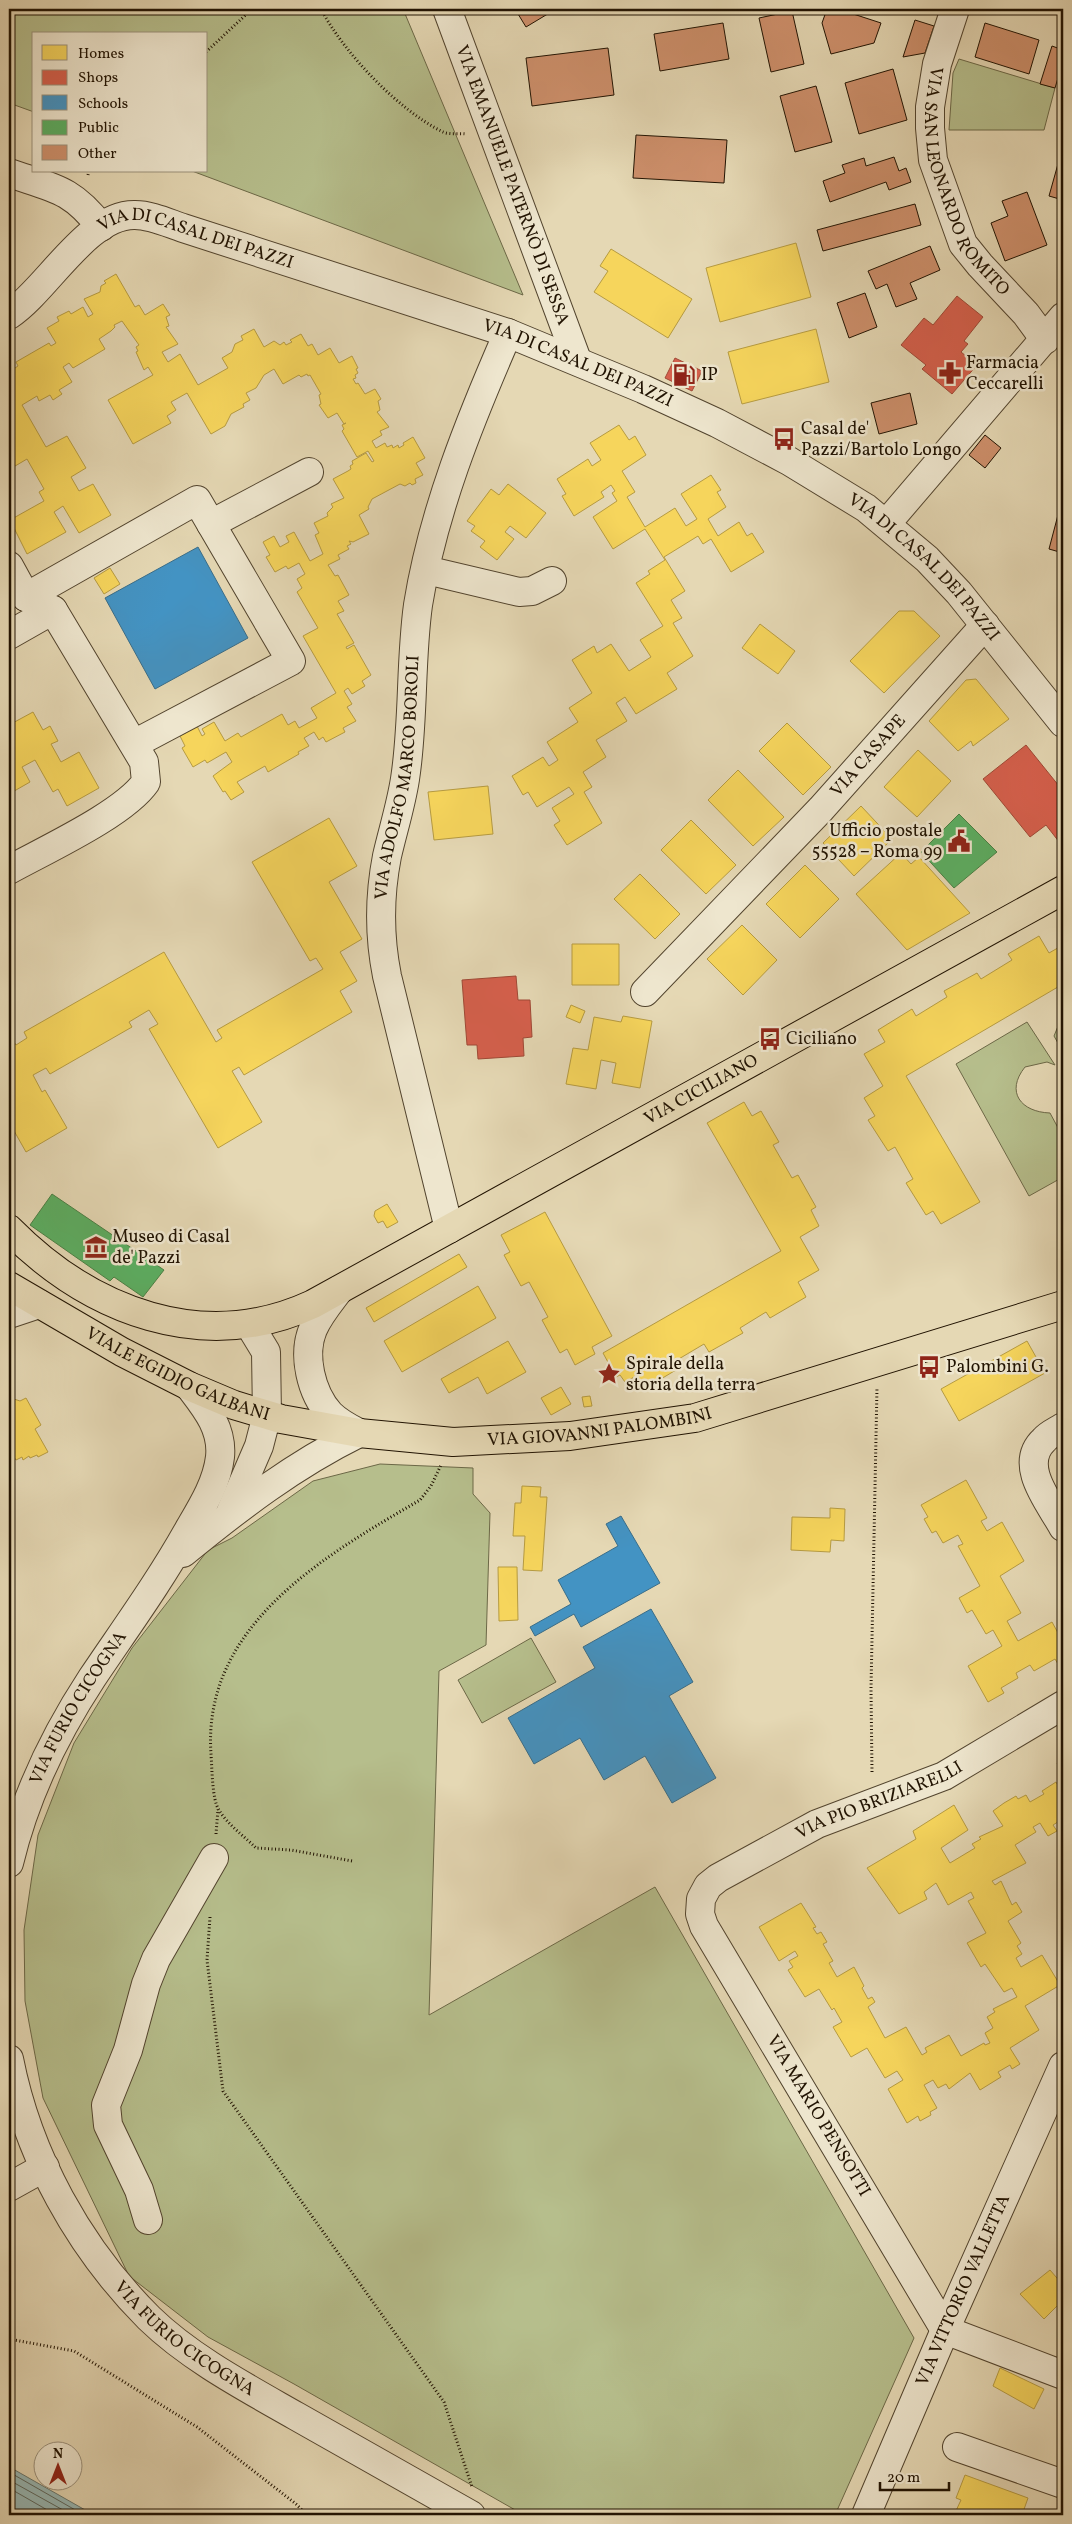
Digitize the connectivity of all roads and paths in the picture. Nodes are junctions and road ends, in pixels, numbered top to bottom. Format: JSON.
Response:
{"nodes":[{"id":1,"x":252,"y":9,"type":"edge"},
{"id":2,"x":321,"y":9,"type":"edge"},
{"id":3,"x":447,"y":9,"type":"edge"},
{"id":4,"x":955,"y":9,"type":"edge"},
{"id":5,"x":208,"y":50,"type":"edge"},
{"id":6,"x":494,"y":136,"type":"junction"},
{"id":7,"x":9,"y":173,"type":"edge"},
{"id":8,"x":101,"y":227,"type":"junction"},
{"id":9,"x":9,"y":315,"type":"edge"},
{"id":10,"x":1063,"y":317,"type":"edge"},
{"id":11,"x":508,"y":333,"type":"junction"},
{"id":12,"x":1044,"y":340,"type":"junction"},
{"id":13,"x":577,"y":360,"type":"junction"},
{"id":14,"x":309,"y":472,"type":"dead end"},
{"id":15,"x":887,"y":523,"type":"junction"},
{"id":16,"x":210,"y":524,"type":"junction"},
{"id":17,"x":9,"y":566,"type":"edge"},
{"id":18,"x":426,"y":570,"type":"junction"},
{"id":19,"x":552,"y":581,"type":"dead end"},
{"id":20,"x":26,"y":596,"type":"junction"},
{"id":21,"x":53,"y":610,"type":"junction"},
{"id":22,"x":985,"y":625,"type":"junction"},
{"id":23,"x":9,"y":635,"type":"edge"},
{"id":24,"x":1063,"y":723,"type":"edge"},
{"id":25,"x":134,"y":744,"type":"junction"},
{"id":26,"x":9,"y":870,"type":"edge"},
{"id":27,"x":1063,"y":890,"type":"edge"},
{"id":28,"x":646,"y":992,"type":"dead end"},
{"id":29,"x":9,"y":1229,"type":"edge"},
{"id":30,"x":449,"y":1229,"type":"junction"},
{"id":31,"x":9,"y":1286,"type":"edge"},
{"id":32,"x":339,"y":1290,"type":"junction"},
{"id":33,"x":39,"y":1304,"type":"junction"},
{"id":34,"x":1063,"y":1305,"type":"edge"},
{"id":35,"x":9,"y":1314,"type":"edge"},
{"id":36,"x":249,"y":1324,"type":"junction"},
{"id":37,"x":267,"y":1371,"type":"junction"},
{"id":38,"x":877,"y":1384,"type":"dead end"},
{"id":39,"x":189,"y":1386,"type":"junction"},
{"id":40,"x":267,"y":1415,"type":"junction"},
{"id":41,"x":1063,"y":1427,"type":"edge"},
{"id":42,"x":359,"y":1434,"type":"junction"},
{"id":43,"x":442,"y":1462,"type":"dead end"},
{"id":44,"x":228,"y":1517,"type":"junction"},
{"id":45,"x":1063,"y":1527,"type":"edge"},
{"id":46,"x":170,"y":1564,"type":"junction"},
{"id":47,"x":1063,"y":1705,"type":"edge"},
{"id":48,"x":872,"y":1772,"type":"dead end"},
{"id":49,"x":218,"y":1809,"type":"junction"},
{"id":50,"x":214,"y":1858,"type":"joint"},
{"id":51,"x":352,"y":1861,"type":"dead end"},
{"id":52,"x":9,"y":1863,"type":"edge"},
{"id":53,"x":701,"y":1899,"type":"joint"},
{"id":54,"x":210,"y":1914,"type":"dead end"},
{"id":55,"x":9,"y":2059,"type":"edge"},
{"id":56,"x":1063,"y":2066,"type":"edge"},
{"id":57,"x":44,"y":2167,"type":"junction"},
{"id":58,"x":9,"y":2187,"type":"edge"},
{"id":59,"x":148,"y":2220,"type":"dead end"},
{"id":60,"x":945,"y":2330,"type":"junction"},
{"id":61,"x":9,"y":2339,"type":"edge"},
{"id":62,"x":1063,"y":2375,"type":"edge"},
{"id":63,"x":957,"y":2447,"type":"dead end"},
{"id":64,"x":1063,"y":2484,"type":"edge"},
{"id":65,"x":473,"y":2506,"type":"edge"},
{"id":66,"x":308,"y":2515,"type":"edge"},
{"id":67,"x":866,"y":2515,"type":"edge"}],
"edges":[{"from":1,"to":5,"type":"path"},
{"from":2,"to":6,"type":"path"},
{"from":3,"to":6,"type":"street","name":"VIA EMANUELE PATERNÒ DI SESSA"},
{"from":4,"to":12,"type":"street","name":"VIA SAN LEONARDO ROMITO"},
{"from":6,"to":13,"type":"street","name":"VIA EMANUELE PATERNÒ DI SESSA"},
{"from":7,"to":8,"type":"street","name":"VIA DI CASAL DEI PAZZI"},
{"from":8,"to":9,"type":"street"},
{"from":8,"to":11,"type":"street","name":"VIA DI CASAL DEI PAZZI"},
{"from":10,"to":12,"type":"street"},
{"from":11,"to":13,"type":"street","name":"VIA DI CASAL DEI PAZZI"},
{"from":11,"to":18,"type":"street","name":"VIA ADOLFO MARCO BOROLI"},
{"from":12,"to":15,"type":"street"},
{"from":13,"to":15,"type":"street","name":"VIA DI CASAL DEI PAZZI"},
{"from":14,"to":16,"type":"street"},
{"from":15,"to":22,"type":"street","name":"VIA DI CASAL DEI PAZZI"},
{"from":16,"to":20,"type":"street"},
{"from":16,"to":25,"type":"street"},
{"from":17,"to":20,"type":"street"},
{"from":18,"to":19,"type":"street"},
{"from":18,"to":30,"type":"street","name":"VIA ADOLFO MARCO BOROLI"},
{"from":20,"to":21,"type":"street"},
{"from":21,"to":23,"type":"street"},
{"from":21,"to":25,"type":"street"},
{"from":22,"to":24,"type":"street","name":"VIA DI CASAL DEI PAZZI"},
{"from":22,"to":28,"type":"street","name":"VIA CASAPE"},
{"from":25,"to":26,"type":"street"},
{"from":27,"to":30,"type":"main road","name":"VIA CICILIANO"},
{"from":29,"to":36,"type":"main road","name":"VIALE EGIDIO GALBANI"},
{"from":30,"to":32,"type":"main road","name":"VIA CICILIANO"},
{"from":31,"to":33,"type":"main road","name":"VIALE EGIDIO GALBANI"},
{"from":32,"to":36,"type":"main road","name":"VIALE EGIDIO GALBANI"},
{"from":32,"to":42,"type":"street"},
{"from":33,"to":35,"type":"street"},
{"from":33,"to":39,"type":"main road","name":"VIALE EGIDIO GALBANI"},
{"from":34,"to":42,"type":"main road","name":"VIA GIOVANNI PALOMBINI"},
{"from":36,"to":37,"type":"street","name":"VIA FURIO CICOGNA"},
{"from":37,"to":39,"type":"street"},
{"from":37,"to":40,"type":"street","name":"VIA FURIO CICOGNA"},
{"from":38,"to":48,"type":"path"},
{"from":39,"to":40,"type":"main road","name":"VIALE EGIDIO GALBANI"},
{"from":39,"to":46,"type":"street","name":"VIA FURIO CICOGNA"},
{"from":40,"to":42,"type":"main road","name":"VIALE EGIDIO GALBANI"},
{"from":40,"to":44,"type":"street","name":"VIA FURIO CICOGNA"},
{"from":41,"to":45,"type":"street"},
{"from":42,"to":44,"type":"street","name":"VIA FURIO CICOGNA"},
{"from":43,"to":49,"type":"path"},
{"from":44,"to":46,"type":"street","name":"VIA FURIO CICOGNA"},
{"from":46,"to":52,"type":"street","name":"VIA FURIO CICOGNA"},
{"from":47,"to":53,"type":"street","name":"VIA PIO BRIZIARELLI"},
{"from":49,"to":50,"type":"path"},
{"from":49,"to":51,"type":"path"},
{"from":50,"to":59,"type":"street"},
{"from":53,"to":60,"type":"street","name":"VIA MARIO PENSOTTI"},
{"from":54,"to":65,"type":"path"},
{"from":55,"to":57,"type":"street","name":"VIA FURIO CICOGNA"},
{"from":56,"to":60,"type":"street","name":"VIA VITTORIO VALLETTA"},
{"from":57,"to":58,"type":"street"},
{"from":57,"to":65,"type":"street","name":"VIA FURIO CICOGNA"},
{"from":60,"to":62,"type":"street"},
{"from":60,"to":67,"type":"street","name":"VIA VITTORIO VALLETTA"},
{"from":61,"to":66,"type":"path"},
{"from":63,"to":64,"type":"street"}]}
